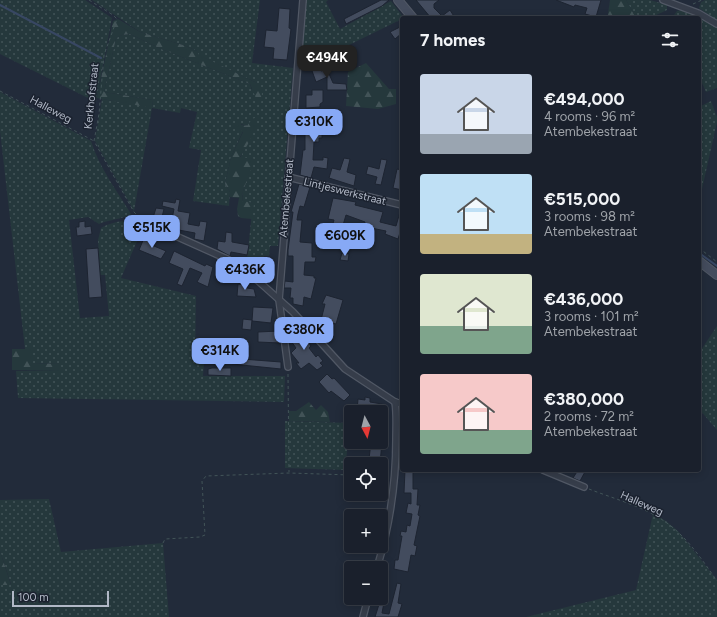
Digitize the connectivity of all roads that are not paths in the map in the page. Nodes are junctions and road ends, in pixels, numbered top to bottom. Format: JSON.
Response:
{"nodes":[{"id":1,"x":303,"y":0,"type":"edge"},
{"id":2,"x":398,"y":0,"type":"edge"},
{"id":3,"x":663,"y":0,"type":"edge"},
{"id":4,"x":411,"y":16,"type":"edge"},
{"id":5,"x":717,"y":24,"type":"edge"},
{"id":6,"x":288,"y":177,"type":"junction"},
{"id":7,"x":400,"y":205,"type":"edge"},
{"id":8,"x":144,"y":220,"type":"road end"},
{"id":9,"x":701,"y":263,"type":"edge"},
{"id":10,"x":717,"y":275,"type":"edge"},
{"id":11,"x":279,"y":300,"type":"junction"},
{"id":12,"x":288,"y":367,"type":"road end"},
{"id":13,"x":395,"y":402,"type":"junction"},
{"id":14,"x":400,"y":403,"type":"edge"},
{"id":15,"x":548,"y":472,"type":"edge"},
{"id":16,"x":584,"y":487,"type":"road end"},
{"id":17,"x":379,"y":561,"type":"edge"},
{"id":18,"x":366,"y":605,"type":"edge"},
{"id":19,"x":363,"y":617,"type":"edge"}],
"edges":[{"from":1,"to":6,"type":"street","name":"Atembekestraat"},
{"from":2,"to":4,"type":"main road"},
{"from":3,"to":5,"type":"street"},
{"from":6,"to":7,"type":"street","name":"Lintjeswerkstraat"},
{"from":6,"to":11,"type":"street","name":"Atembekestraat"},
{"from":8,"to":11,"type":"street"},
{"from":9,"to":10,"type":"main road"},
{"from":11,"to":12,"type":"street","name":"Atembekestraat"},
{"from":11,"to":13,"type":"street"},
{"from":13,"to":14,"type":"street"},
{"from":13,"to":17,"type":"street"},
{"from":15,"to":16,"type":"street"},
{"from":18,"to":19,"type":"street"}]}
